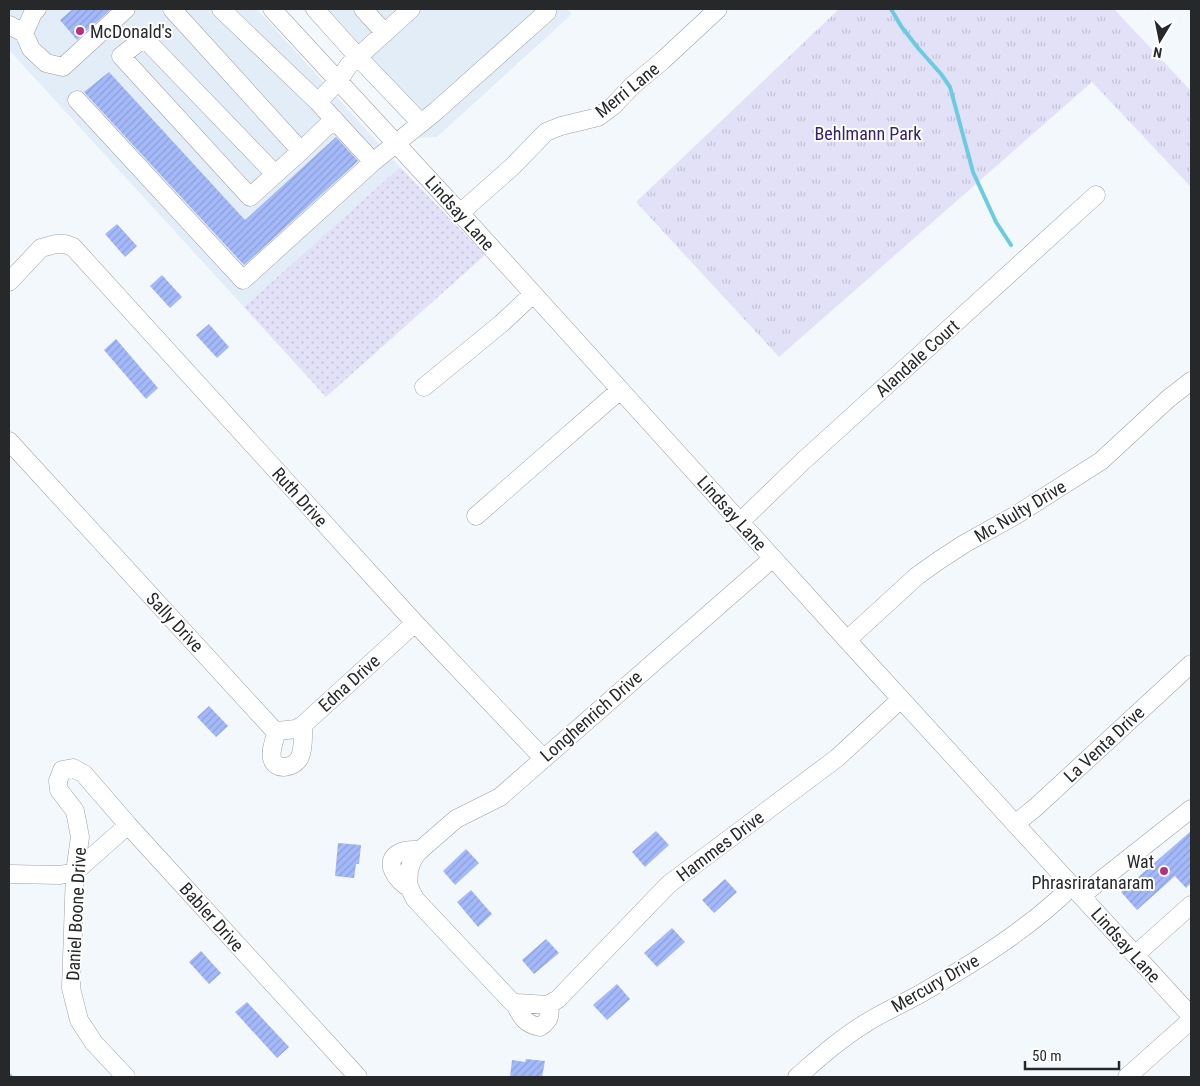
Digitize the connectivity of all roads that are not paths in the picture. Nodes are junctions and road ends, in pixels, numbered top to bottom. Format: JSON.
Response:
{"nodes":[{"id":1,"x":38,"y":9,"type":"edge"},
{"id":2,"x":126,"y":9,"type":"edge"},
{"id":3,"x":172,"y":9,"type":"edge"},
{"id":4,"x":221,"y":9,"type":"edge"},
{"id":5,"x":272,"y":9,"type":"edge"},
{"id":6,"x":315,"y":9,"type":"edge"},
{"id":7,"x":363,"y":9,"type":"edge"},
{"id":8,"x":409,"y":9,"type":"edge"},
{"id":9,"x":546,"y":9,"type":"edge"},
{"id":10,"x":718,"y":9,"type":"edge"},
{"id":11,"x":9,"y":25,"type":"edge"},
{"id":12,"x":24,"y":33,"type":"junction"},
{"id":13,"x":384,"y":33,"type":"junction"},
{"id":14,"x":358,"y":57,"type":"junction"},
{"id":15,"x":339,"y":80,"type":"junction"},
{"id":16,"x":77,"y":100,"type":"dead end"},
{"id":17,"x":318,"y":102,"type":"junction"},
{"id":18,"x":334,"y":119,"type":"junction"},
{"id":19,"x":421,"y":123,"type":"junction"},
{"id":20,"x":396,"y":143,"type":"junction"},
{"id":21,"x":301,"y":151,"type":"junction"},
{"id":22,"x":373,"y":162,"type":"junction"},
{"id":23,"x":275,"y":174,"type":"junction"},
{"id":24,"x":1096,"y":195,"type":"dead end"},
{"id":25,"x":460,"y":213,"type":"junction"},
{"id":26,"x":9,"y":282,"type":"edge"},
{"id":27,"x":533,"y":294,"type":"junction"},
{"id":28,"x":1191,"y":380,"type":"edge"},
{"id":29,"x":424,"y":387,"type":"dead end"},
{"id":30,"x":620,"y":390,"type":"junction"},
{"id":31,"x":9,"y":441,"type":"edge"},
{"id":32,"x":476,"y":516,"type":"dead end"},
{"id":33,"x":740,"y":522,"type":"junction"},
{"id":34,"x":773,"y":558,"type":"junction"},
{"id":35,"x":415,"y":623,"type":"junction"},
{"id":36,"x":847,"y":640,"type":"junction"},
{"id":37,"x":1191,"y":664,"type":"edge"},
{"id":38,"x":901,"y":699,"type":"junction"},
{"id":39,"x":302,"y":725,"type":"junction"},
{"id":40,"x":277,"y":731,"type":"junction"},
{"id":41,"x":542,"y":758,"type":"junction"},
{"id":42,"x":62,"y":770,"type":"joint"},
{"id":43,"x":1191,"y":809,"type":"edge"},
{"id":44,"x":1016,"y":824,"type":"junction"},
{"id":45,"x":128,"y":825,"type":"junction"},
{"id":46,"x":421,"y":850,"type":"junction"},
{"id":47,"x":75,"y":872,"type":"junction"},
{"id":48,"x":9,"y":874,"type":"edge"},
{"id":49,"x":410,"y":888,"type":"junction"},
{"id":50,"x":1077,"y":891,"type":"junction"},
{"id":51,"x":1191,"y":905,"type":"edge"},
{"id":52,"x":1136,"y":955,"type":"junction"},
{"id":53,"x":1191,"y":1016,"type":"edge"},
{"id":54,"x":1191,"y":1020,"type":"edge"},
{"id":55,"x":126,"y":1077,"type":"edge"},
{"id":56,"x":358,"y":1077,"type":"edge"},
{"id":57,"x":797,"y":1077,"type":"edge"},
{"id":58,"x":1127,"y":1077,"type":"edge"}],
"edges":[{"from":1,"to":12,"type":"street"},
{"from":2,"to":12,"type":"street"},
{"from":3,"to":21,"type":"street"},
{"from":4,"to":17,"type":"street"},
{"from":5,"to":15,"type":"street","name":"Lindsay Lane"},
{"from":6,"to":14,"type":"street"},
{"from":7,"to":13,"type":"street"},
{"from":8,"to":13,"type":"street"},
{"from":9,"to":19,"type":"street"},
{"from":10,"to":25,"type":"street","name":"Merri Lane"},
{"from":11,"to":12,"type":"street"},
{"from":13,"to":14,"type":"street"},
{"from":14,"to":15,"type":"street"},
{"from":14,"to":19,"type":"street"},
{"from":15,"to":17,"type":"street"},
{"from":15,"to":20,"type":"street","name":"Lindsay Lane"},
{"from":16,"to":22,"type":"street"},
{"from":17,"to":18,"type":"street"},
{"from":18,"to":21,"type":"street"},
{"from":18,"to":22,"type":"street"},
{"from":19,"to":20,"type":"street"},
{"from":20,"to":22,"type":"street"},
{"from":20,"to":25,"type":"street","name":"Lindsay Lane"},
{"from":21,"to":23,"type":"street"},
{"from":23,"to":23,"type":"street"},
{"from":24,"to":33,"type":"street","name":"Alandale Court"},
{"from":25,"to":27,"type":"street","name":"Lindsay Lane"},
{"from":26,"to":35,"type":"street","name":"Ruth Drive"},
{"from":27,"to":29,"type":"street"},
{"from":27,"to":30,"type":"street","name":"Lindsay Lane"},
{"from":28,"to":36,"type":"street","name":"Mc Nulty Drive"},
{"from":30,"to":32,"type":"street"},
{"from":30,"to":33,"type":"street","name":"Lindsay Lane"},
{"from":31,"to":40,"type":"street","name":"Sally Drive"},
{"from":33,"to":34,"type":"street","name":"Lindsay Lane"},
{"from":34,"to":36,"type":"street","name":"Lindsay Lane"},
{"from":34,"to":41,"type":"street","name":"Longhenrich Drive"},
{"from":35,"to":39,"type":"street","name":"Edna Drive"},
{"from":35,"to":41,"type":"street","name":"Ruth Drive"},
{"from":36,"to":38,"type":"street","name":"Lindsay Lane"},
{"from":37,"to":44,"type":"street","name":"La Venta Drive"},
{"from":38,"to":44,"type":"street","name":"Lindsay Lane"},
{"from":38,"to":49,"type":"street","name":"Hammes Drive"},
{"from":39,"to":40,"type":"street","name":"Edna Drive"},
{"from":39,"to":40,"type":"street"},
{"from":41,"to":46,"type":"street","name":"Longhenrich Drive"},
{"from":42,"to":45,"type":"street","name":"Babler Drive"},
{"from":42,"to":47,"type":"street","name":"Daniel Boone Drive"},
{"from":43,"to":50,"type":"street","name":"Mercury Drive"},
{"from":44,"to":50,"type":"street","name":"Lindsay Lane"},
{"from":45,"to":47,"type":"street"},
{"from":45,"to":56,"type":"street","name":"Babler Drive"},
{"from":46,"to":49,"type":"street","name":"Longhenrich Drive"},
{"from":46,"to":49,"type":"street","name":"Hammes Drive"},
{"from":47,"to":48,"type":"street"},
{"from":47,"to":55,"type":"street","name":"Daniel Boone Drive"},
{"from":50,"to":52,"type":"street","name":"Lindsay Lane"},
{"from":50,"to":57,"type":"street","name":"Mercury Drive"},
{"from":51,"to":52,"type":"street"},
{"from":52,"to":53,"type":"street","name":"Lindsay Lane"},
{"from":54,"to":58,"type":"street"}]}
